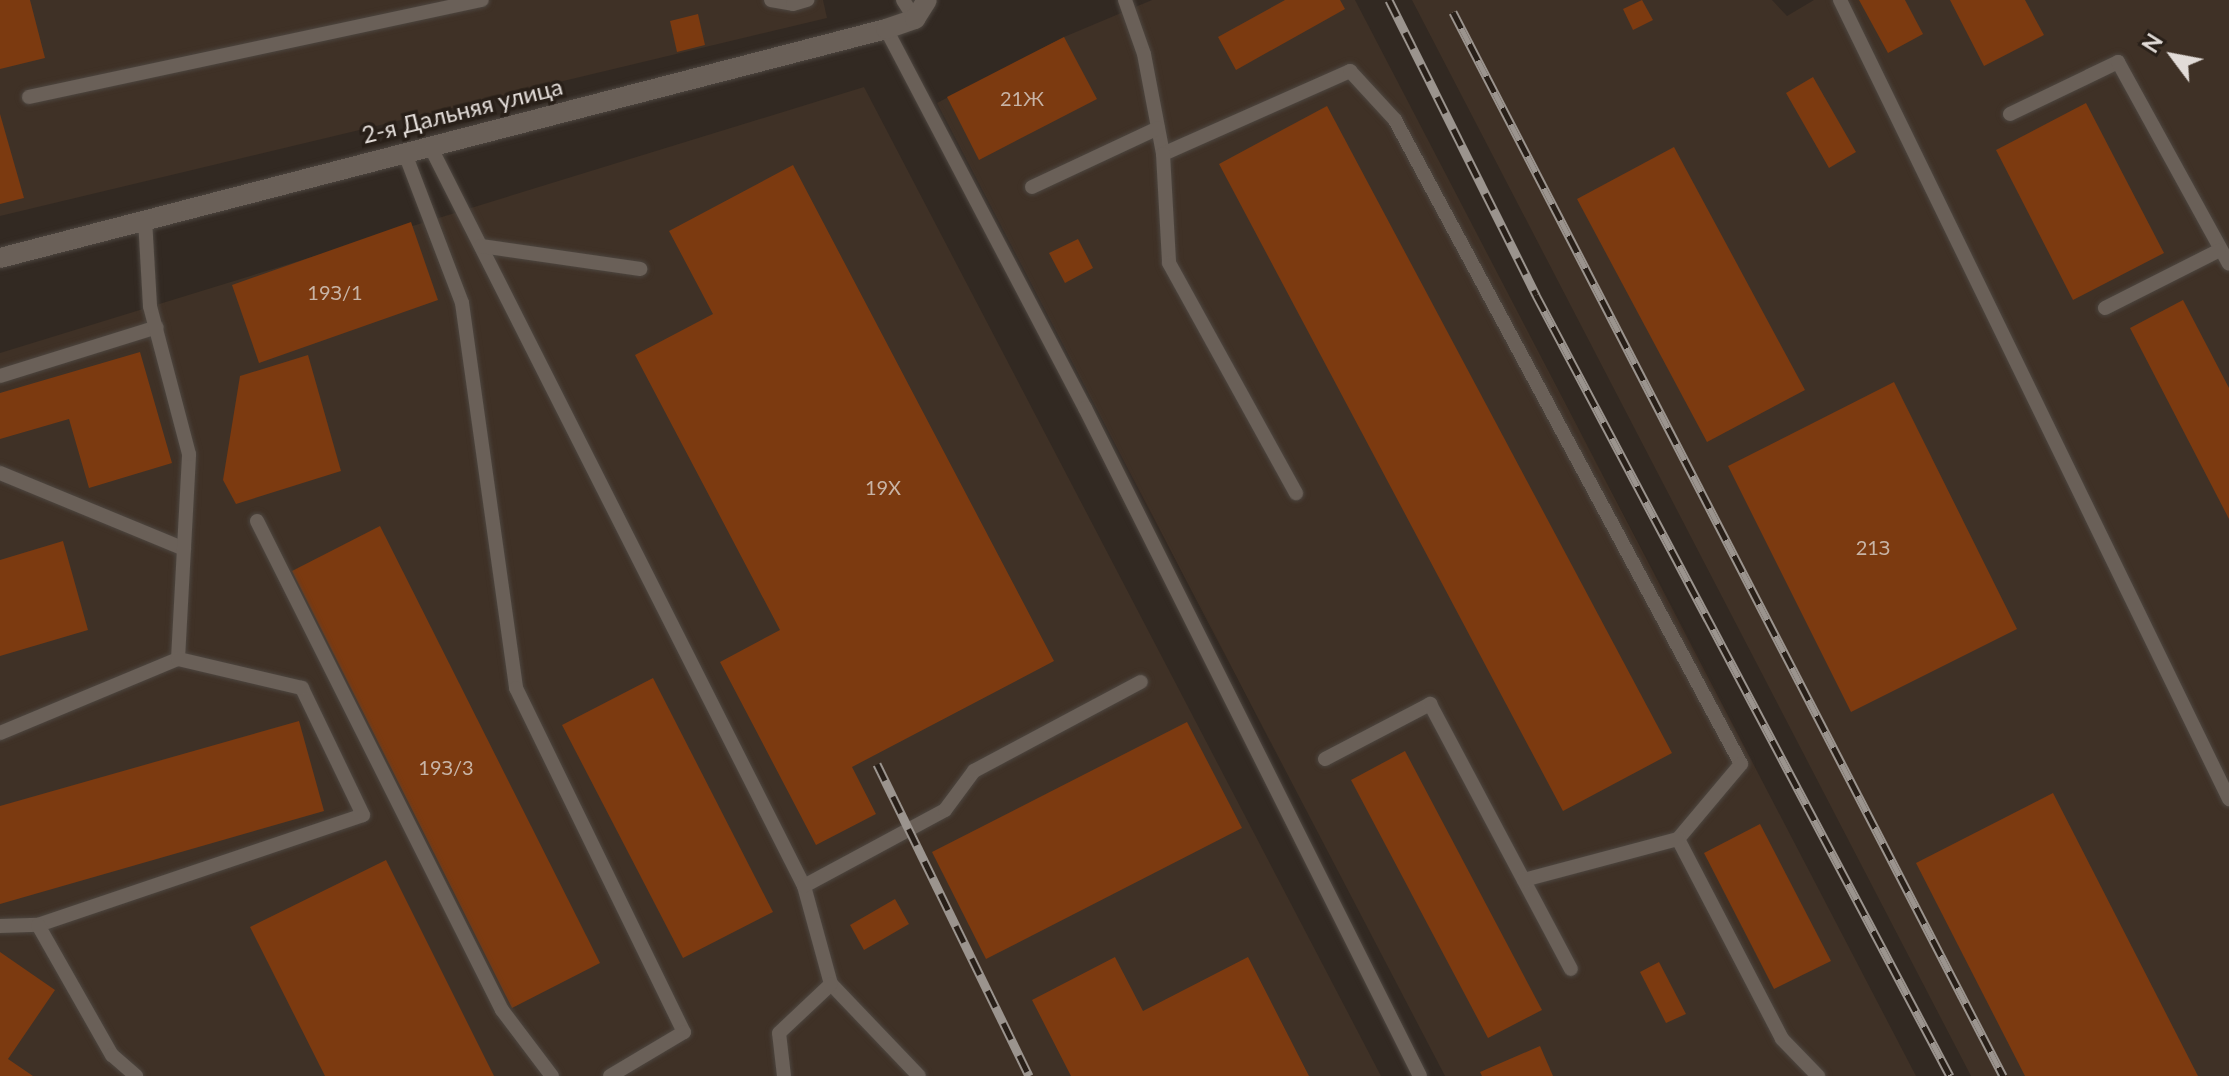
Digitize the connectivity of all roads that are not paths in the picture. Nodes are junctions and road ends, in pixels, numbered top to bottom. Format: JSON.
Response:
{"nodes":[{"id":1,"x":482,"y":0,"type":"edge"},
{"id":2,"x":771,"y":0,"type":"edge"},
{"id":3,"x":807,"y":0,"type":"edge"},
{"id":4,"x":903,"y":0,"type":"edge"},
{"id":5,"x":927,"y":0,"type":"edge"},
{"id":6,"x":1125,"y":0,"type":"edge"},
{"id":7,"x":1840,"y":0,"type":"edge"},
{"id":8,"x":915,"y":19,"type":"junction"},
{"id":9,"x":886,"y":29,"type":"junction"},
{"id":10,"x":29,"y":97,"type":"dead end"},
{"id":11,"x":2010,"y":114,"type":"dead end"},
{"id":12,"x":1158,"y":128,"type":"junction"},
{"id":13,"x":430,"y":146,"type":"junction"},
{"id":14,"x":404,"y":151,"type":"junction"},
{"id":15,"x":1163,"y":154,"type":"junction"},
{"id":16,"x":1032,"y":187,"type":"dead end"},
{"id":17,"x":145,"y":220,"type":"junction"},
{"id":18,"x":481,"y":246,"type":"junction"},
{"id":19,"x":2218,"y":251,"type":"junction"},
{"id":20,"x":0,"y":258,"type":"edge"},
{"id":21,"x":2229,"y":264,"type":"edge"},
{"id":22,"x":640,"y":269,"type":"dead end"},
{"id":23,"x":2105,"y":308,"type":"dead end"},
{"id":24,"x":157,"y":327,"type":"junction"},
{"id":25,"x":0,"y":376,"type":"edge"},
{"id":26,"x":0,"y":473,"type":"edge"},
{"id":27,"x":1296,"y":493,"type":"dead end"},
{"id":28,"x":257,"y":521,"type":"dead end"},
{"id":29,"x":184,"y":549,"type":"junction"},
{"id":30,"x":178,"y":659,"type":"junction"},
{"id":31,"x":1141,"y":682,"type":"dead end"},
{"id":32,"x":0,"y":733,"type":"edge"},
{"id":33,"x":1325,"y":759,"type":"dead end"},
{"id":34,"x":2229,"y":799,"type":"edge"},
{"id":35,"x":1678,"y":839,"type":"junction"},
{"id":36,"x":1524,"y":880,"type":"junction"},
{"id":37,"x":804,"y":886,"type":"junction"},
{"id":38,"x":38,"y":925,"type":"junction"},
{"id":39,"x":0,"y":926,"type":"edge"},
{"id":40,"x":1571,"y":969,"type":"dead end"},
{"id":41,"x":831,"y":984,"type":"junction"},
{"id":42,"x":136,"y":1076,"type":"edge"},
{"id":43,"x":552,"y":1076,"type":"edge"},
{"id":44,"x":610,"y":1076,"type":"edge"},
{"id":45,"x":784,"y":1076,"type":"edge"},
{"id":46,"x":919,"y":1076,"type":"edge"},
{"id":47,"x":1420,"y":1076,"type":"edge"},
{"id":48,"x":1818,"y":1076,"type":"edge"}],
"edges":[{"from":1,"to":10,"type":"lane"},
{"from":2,"to":3,"type":"lane"},
{"from":4,"to":8,"type":"lane"},
{"from":5,"to":8,"type":"street"},
{"from":6,"to":12,"type":"lane"},
{"from":7,"to":34,"type":"lane"},
{"from":8,"to":9,"type":"street","name":"2-я Дальняя улица"},
{"from":9,"to":13,"type":"street","name":"2-я Дальняя улица"},
{"from":9,"to":47,"type":"lane"},
{"from":11,"to":19,"type":"lane"},
{"from":12,"to":15,"type":"lane"},
{"from":12,"to":16,"type":"lane"},
{"from":13,"to":14,"type":"street","name":"2-я Дальняя улица"},
{"from":13,"to":18,"type":"lane"},
{"from":14,"to":17,"type":"street","name":"2-я Дальняя улица"},
{"from":14,"to":44,"type":"lane"},
{"from":15,"to":27,"type":"lane"},
{"from":15,"to":35,"type":"lane"},
{"from":17,"to":20,"type":"street","name":"2-я Дальняя улица"},
{"from":17,"to":24,"type":"lane"},
{"from":18,"to":22,"type":"lane"},
{"from":18,"to":37,"type":"lane"},
{"from":19,"to":21,"type":"lane"},
{"from":19,"to":23,"type":"lane"},
{"from":24,"to":25,"type":"lane"},
{"from":24,"to":29,"type":"lane"},
{"from":26,"to":29,"type":"lane"},
{"from":28,"to":43,"type":"lane"},
{"from":29,"to":30,"type":"lane"},
{"from":30,"to":32,"type":"lane"},
{"from":30,"to":38,"type":"lane"},
{"from":31,"to":37,"type":"lane"},
{"from":33,"to":36,"type":"lane"},
{"from":35,"to":36,"type":"lane"},
{"from":35,"to":48,"type":"lane"},
{"from":36,"to":40,"type":"lane"},
{"from":37,"to":41,"type":"lane"},
{"from":38,"to":39,"type":"lane"},
{"from":38,"to":42,"type":"lane"},
{"from":41,"to":45,"type":"lane"},
{"from":41,"to":46,"type":"lane"}]}
